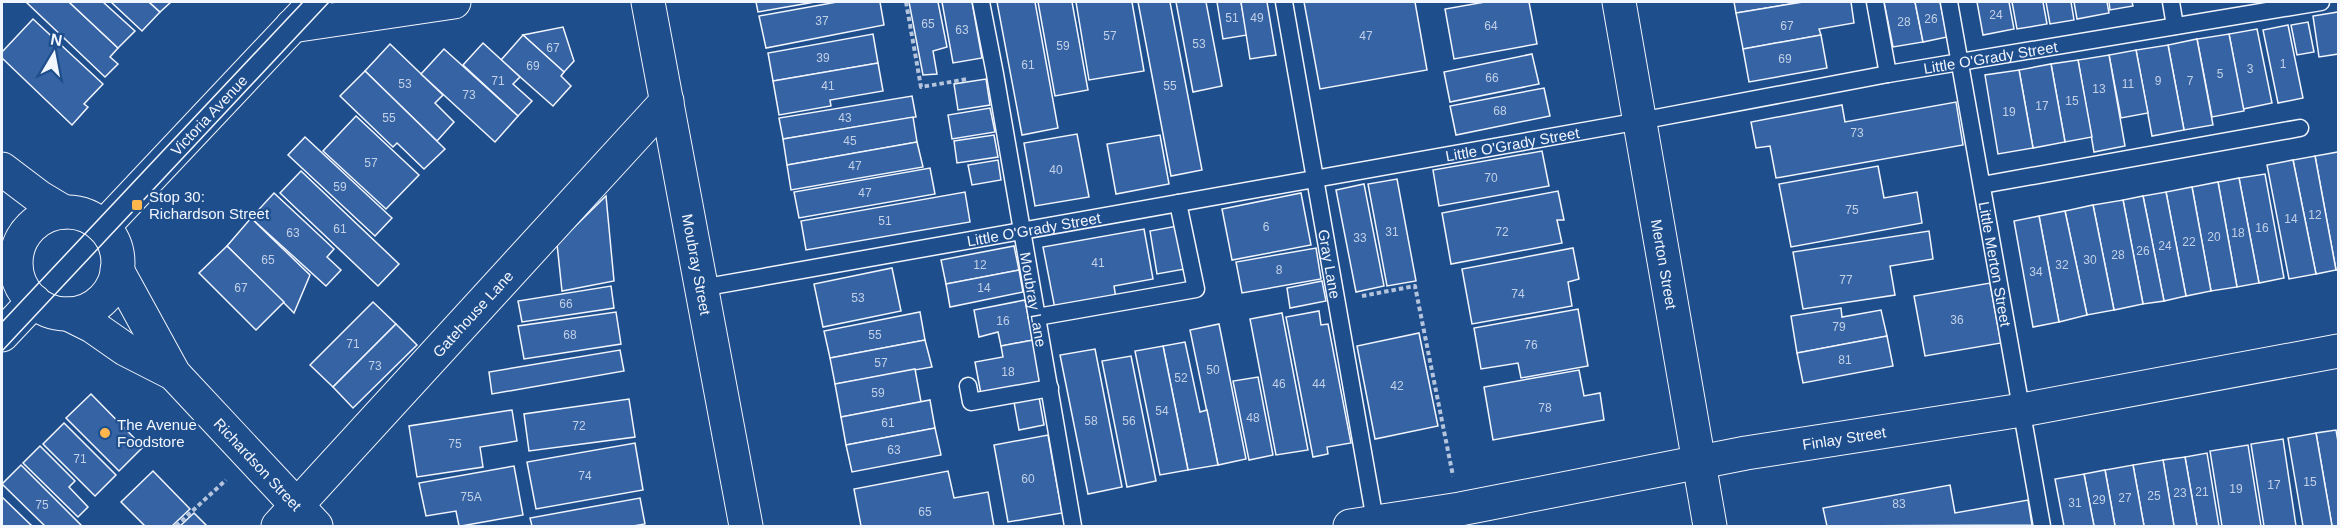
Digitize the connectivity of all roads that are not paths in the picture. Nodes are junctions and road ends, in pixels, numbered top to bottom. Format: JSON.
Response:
{"nodes":[{"id":1,"x":315,"y":2,"type":"edge"},
{"id":2,"x":454,"y":2,"type":"edge"},
{"id":3,"x":648,"y":2,"type":"edge"},
{"id":4,"x":981,"y":2,"type":"edge"},
{"id":5,"x":1284,"y":2,"type":"edge"},
{"id":6,"x":1619,"y":2,"type":"edge"},
{"id":7,"x":1875,"y":2,"type":"edge"},
{"id":8,"x":1949,"y":2,"type":"edge"},
{"id":9,"x":2171,"y":2,"type":"edge"},
{"id":10,"x":2321,"y":2,"type":"edge"},
{"id":11,"x":292,"y":26,"type":"junction"},
{"id":12,"x":2175,"y":26,"type":"junction"},
{"id":13,"x":1959,"y":62,"type":"junction"},
{"id":14,"x":1887,"y":74,"type":"junction"},
{"id":15,"x":667,"y":101,"type":"junction"},
{"id":16,"x":1640,"y":121,"type":"junction"},
{"id":17,"x":2300,"y":128,"type":"dead end"},
{"id":18,"x":2,"y":169,"type":"edge"},
{"id":19,"x":1315,"y":179,"type":"junction"},
{"id":20,"x":1982,"y":185,"type":"junction"},
{"id":21,"x":1178,"y":203,"type":"junction"},
{"id":22,"x":64,"y":212,"type":"junction"},
{"id":23,"x":2,"y":227,"type":"edge"},
{"id":24,"x":103,"y":227,"type":"junction"},
{"id":25,"x":1022,"y":230,"type":"junction"},
{"id":26,"x":16,"y":257,"type":"junction"},
{"id":27,"x":117,"y":270,"type":"junction"},
{"id":28,"x":701,"y":288,"type":"junction"},
{"id":29,"x":34,"y":301,"type":"junction"},
{"id":30,"x":68,"y":314,"type":"junction"},
{"id":31,"x":1037,"y":317,"type":"junction"},
{"id":32,"x":2,"y":335,"type":"edge"},
{"id":33,"x":2338,"y":351,"type":"edge"},
{"id":34,"x":174,"y":374,"type":"junction"},
{"id":35,"x":968,"y":387,"type":"dead end"},
{"id":36,"x":1050,"y":388,"type":"junction"},
{"id":37,"x":2022,"y":410,"type":"junction"},
{"id":38,"x":1699,"y":462,"type":"junction"},
{"id":39,"x":297,"y":520,"type":"edge"},
{"id":40,"x":1367,"y":525,"type":"edge"},
{"id":41,"x":746,"y":526,"type":"edge"},
{"id":42,"x":1073,"y":526,"type":"edge"},
{"id":43,"x":1710,"y":526,"type":"edge"},
{"id":44,"x":2042,"y":526,"type":"edge"}],
"edges":[{"from":1,"to":11,"type":"street","name":"Victoria Avenue"},
{"from":2,"to":11,"type":"street"},
{"from":3,"to":15,"type":"street","name":"Moubray Street"},
{"from":4,"to":25,"type":"lane","name":"Moubray Lane"},
{"from":5,"to":19,"type":"lane","name":"Gray Lane"},
{"from":6,"to":16,"type":"street","name":"Merton Street"},
{"from":7,"to":14,"type":"lane"},
{"from":8,"to":13,"type":"lane","name":"Little Merton Street"},
{"from":9,"to":12,"type":"lane"},
{"from":10,"to":12,"type":"lane","name":"Little O'Grady Street"},
{"from":11,"to":24,"type":"street","name":"Victoria Avenue"},
{"from":12,"to":13,"type":"lane","name":"Little O'Grady Street"},
{"from":13,"to":14,"type":"lane","name":"Little O'Grady Street"},
{"from":13,"to":20,"type":"lane","name":"Little Merton Street"},
{"from":14,"to":16,"type":"lane","name":"Little O'Grady Street"},
{"from":15,"to":28,"type":"street","name":"Moubray Street"},
{"from":15,"to":39,"type":"street","name":"Gatehouse Lane"},
{"from":16,"to":19,"type":"lane","name":"Little O'Grady Street"},
{"from":16,"to":38,"type":"street","name":"Merton Street"},
{"from":17,"to":20,"type":"lane"},
{"from":18,"to":22,"type":"street"},
{"from":19,"to":21,"type":"lane","name":"Little O'Grady Street"},
{"from":19,"to":40,"type":"lane","name":"Gray Lane"},
{"from":20,"to":37,"type":"lane","name":"Little Merton Street"},
{"from":21,"to":25,"type":"lane","name":"Little O'Grady Street"},
{"from":21,"to":31,"type":"lane"},
{"from":22,"to":24,"type":"street"},
{"from":22,"to":26,"type":"street"},
{"from":23,"to":26,"type":"street"},
{"from":24,"to":27,"type":"street"},
{"from":25,"to":28,"type":"lane","name":"Little O'Grady Street"},
{"from":25,"to":31,"type":"lane","name":"Moubray Lane"},
{"from":26,"to":29,"type":"street"},
{"from":27,"to":30,"type":"street"},
{"from":27,"to":34,"type":"street","name":"Richardson Street"},
{"from":28,"to":41,"type":"street","name":"Moubray Street"},
{"from":29,"to":30,"type":"street"},
{"from":29,"to":32,"type":"street"},
{"from":30,"to":34,"type":"street","name":"Richardson Street"},
{"from":31,"to":36,"type":"lane","name":"Moubray Lane"},
{"from":33,"to":37,"type":"street","name":"Finlay Street"},
{"from":34,"to":39,"type":"street","name":"Richardson Street"},
{"from":35,"to":36,"type":"lane"},
{"from":36,"to":42,"type":"lane","name":"Moubray Lane"},
{"from":37,"to":38,"type":"street","name":"Finlay Street"},
{"from":37,"to":44,"type":"lane","name":"Little Merton Street"},
{"from":38,"to":40,"type":"street","name":"Finlay Street"},
{"from":38,"to":43,"type":"street","name":"Merton Street"}]}
